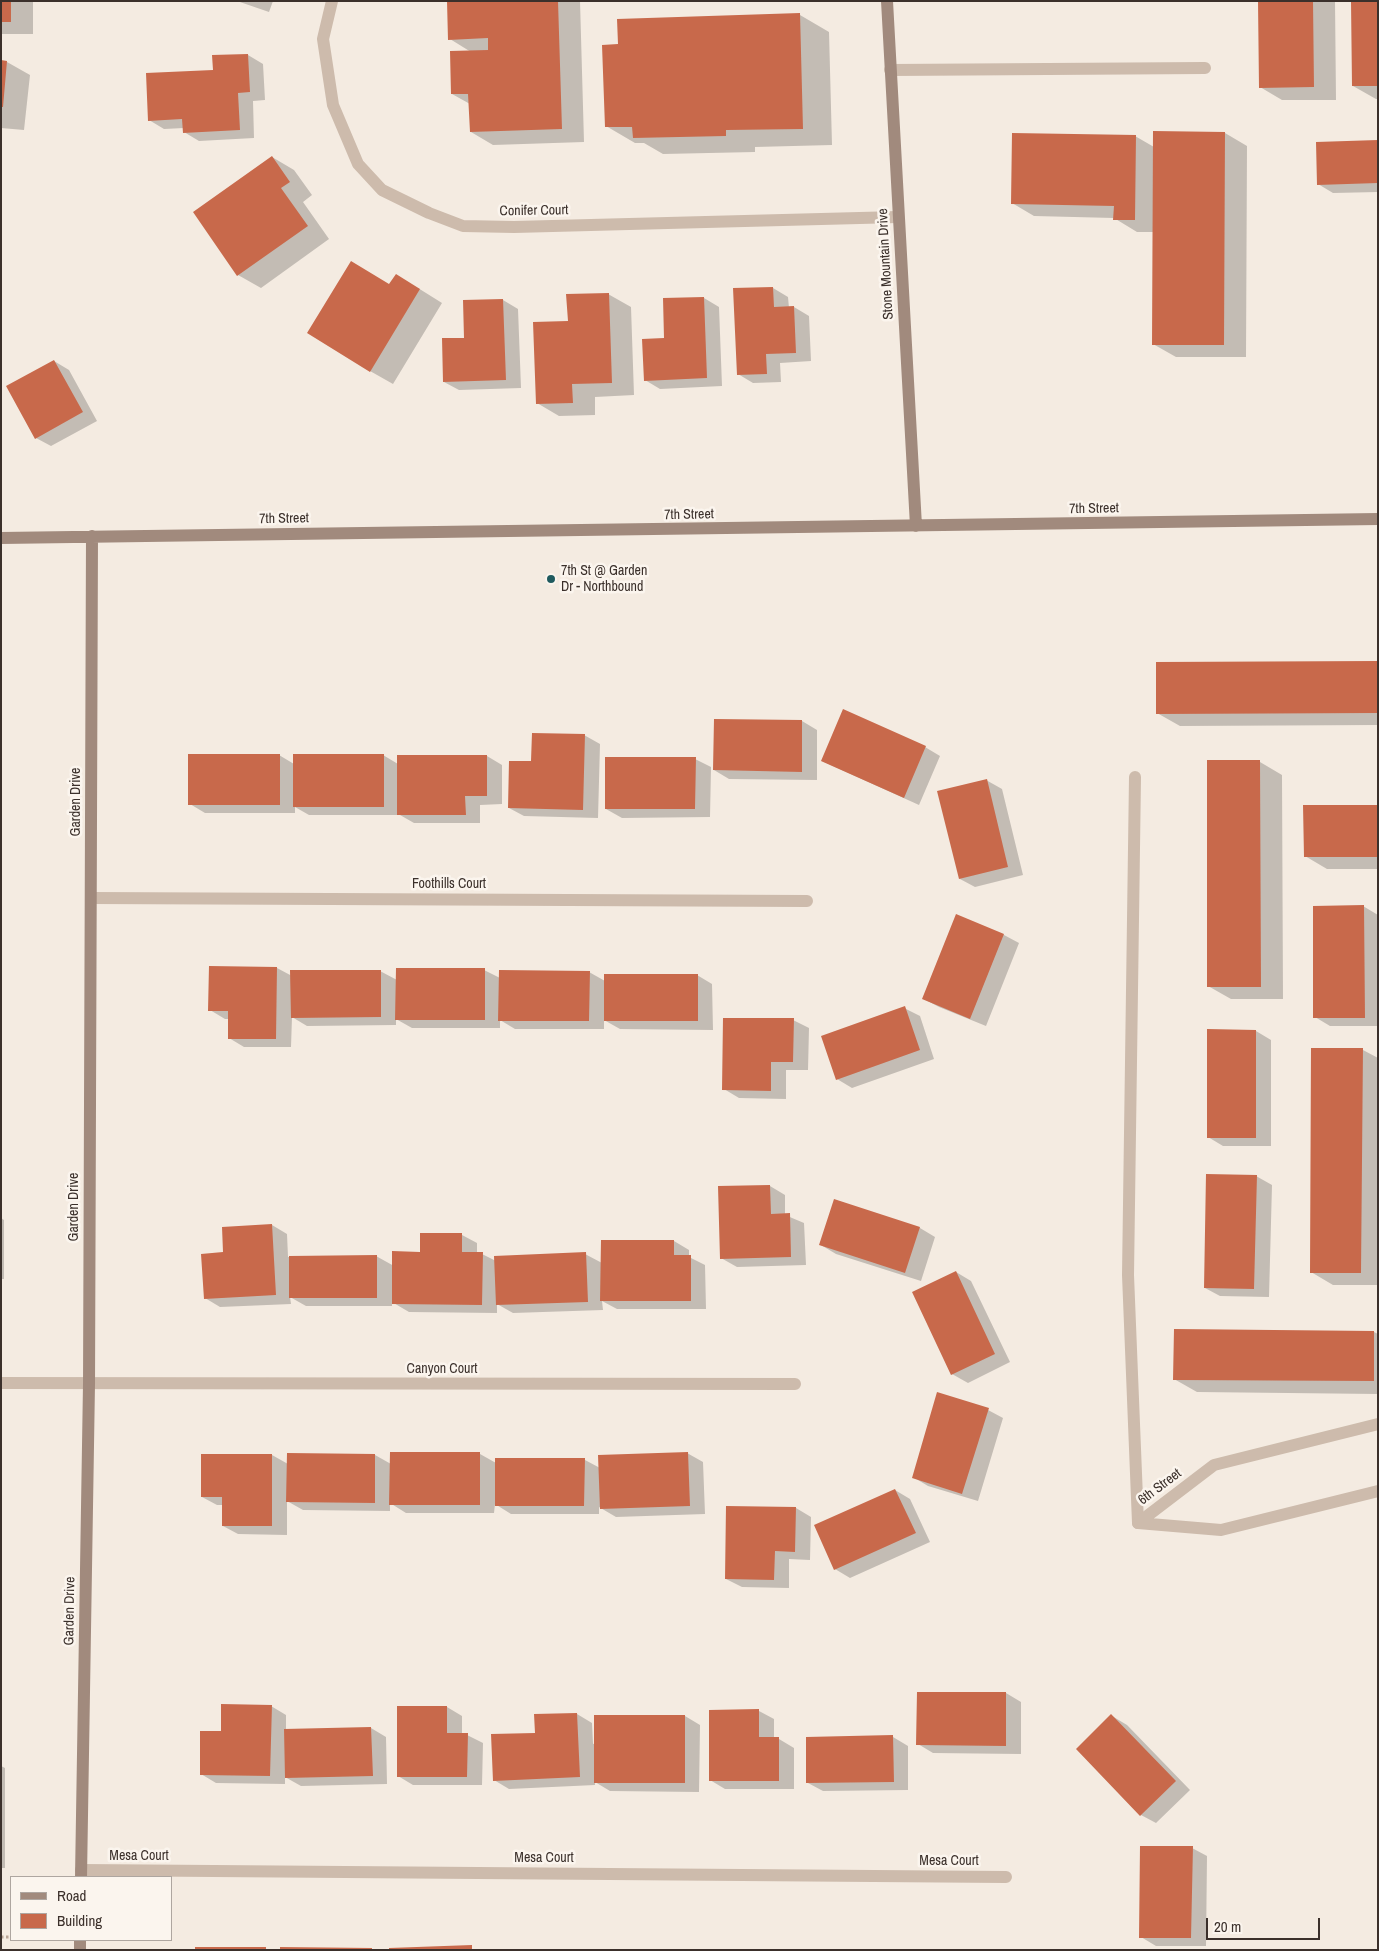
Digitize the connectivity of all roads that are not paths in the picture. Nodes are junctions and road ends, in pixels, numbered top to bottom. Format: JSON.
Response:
{"nodes":[{"id":1,"x":332,"y":1,"type":"edge"},
{"id":2,"x":887,"y":1,"type":"edge"},
{"id":3,"x":1204,"y":68,"type":"dead end"},
{"id":4,"x":890,"y":70,"type":"junction"},
{"id":5,"x":898,"y":217,"type":"junction"},
{"id":6,"x":1378,"y":519,"type":"edge"},
{"id":7,"x":916,"y":526,"type":"junction"},
{"id":8,"x":92,"y":536,"type":"junction"},
{"id":9,"x":1,"y":538,"type":"edge"},
{"id":10,"x":1136,"y":777,"type":"dead end"},
{"id":11,"x":91,"y":898,"type":"junction"},
{"id":12,"x":808,"y":901,"type":"dead end"},
{"id":13,"x":1,"y":1383,"type":"edge"},
{"id":14,"x":89,"y":1384,"type":"junction"},
{"id":15,"x":795,"y":1384,"type":"dead end"},
{"id":16,"x":1378,"y":1424,"type":"edge"},
{"id":17,"x":1378,"y":1491,"type":"edge"},
{"id":18,"x":1138,"y":1523,"type":"junction"},
{"id":19,"x":81,"y":1874,"type":"edge"},
{"id":20,"x":1006,"y":1877,"type":"dead end"}],
"edges":[{"from":1,"to":5,"type":"street","name":"Conifer Court"},
{"from":2,"to":4,"type":"street","name":"Stone Mountain Drive"},
{"from":3,"to":4,"type":"street"},
{"from":4,"to":5,"type":"street","name":"Stone Mountain Drive"},
{"from":5,"to":7,"type":"street","name":"Stone Mountain Drive"},
{"from":6,"to":7,"type":"street","name":"7th Street"},
{"from":7,"to":8,"type":"street","name":"7th Street"},
{"from":8,"to":9,"type":"street","name":"7th Street"},
{"from":8,"to":11,"type":"street","name":"Garden Drive"},
{"from":10,"to":18,"type":"street"},
{"from":11,"to":12,"type":"street","name":"Foothills Court"},
{"from":11,"to":14,"type":"street","name":"Garden Drive"},
{"from":13,"to":14,"type":"street","name":"Canyon Court"},
{"from":14,"to":15,"type":"street","name":"Canyon Court"},
{"from":14,"to":19,"type":"street","name":"Garden Drive"},
{"from":16,"to":18,"type":"street","name":"6th Street"},
{"from":17,"to":18,"type":"street","name":"6th Street"},
{"from":19,"to":20,"type":"street","name":"Mesa Court"}]}
